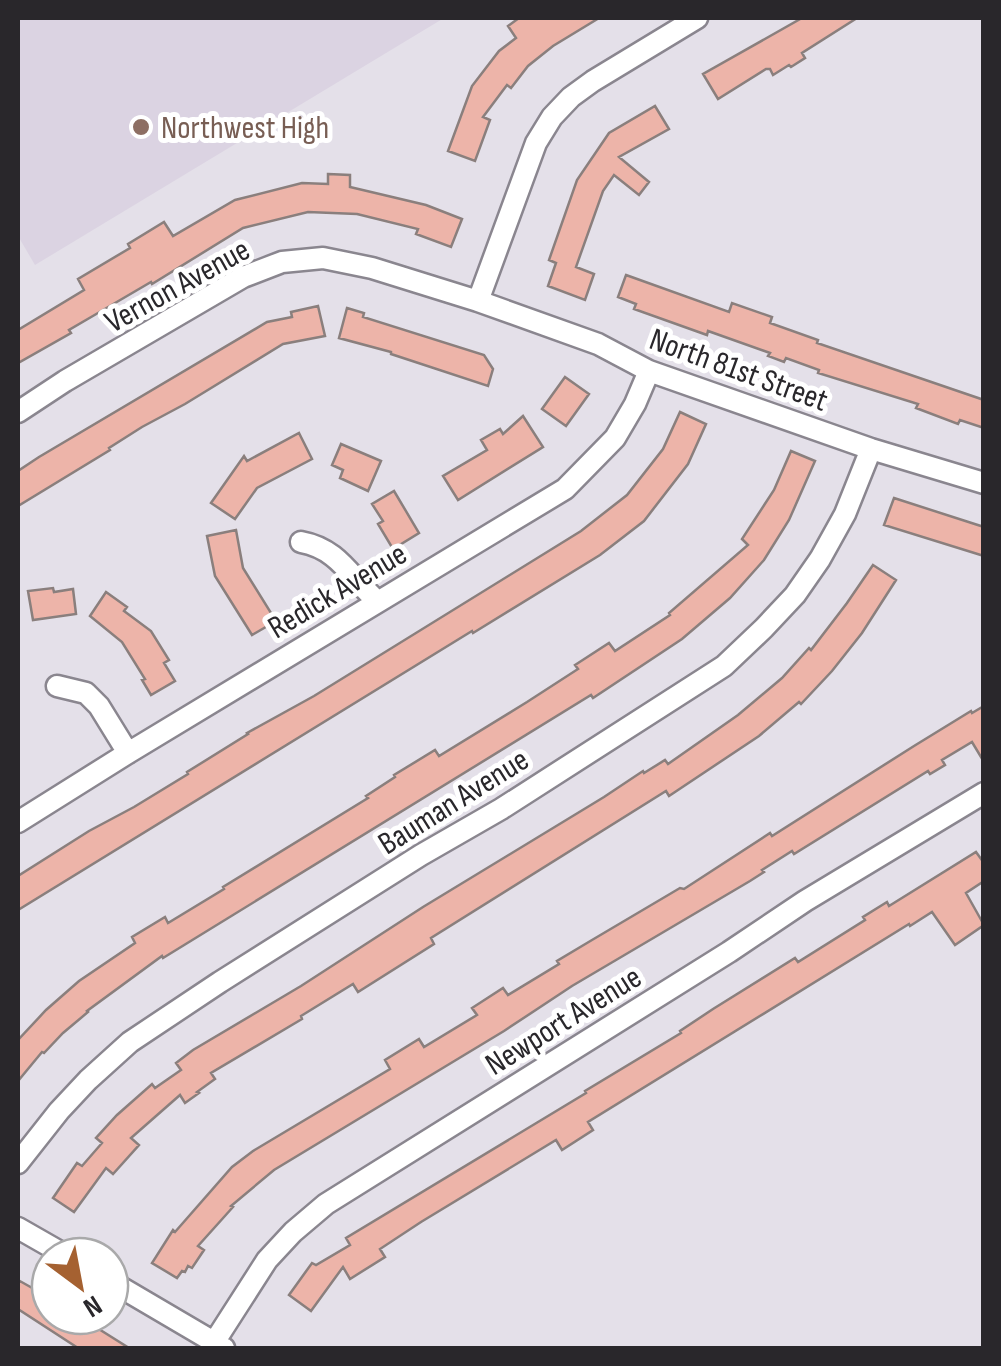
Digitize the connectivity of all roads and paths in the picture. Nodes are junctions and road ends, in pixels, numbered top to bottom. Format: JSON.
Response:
{"nodes":[{"id":1,"x":697,"y":18,"type":"edge"},
{"id":2,"x":478,"y":301,"type":"junction"},
{"id":3,"x":648,"y":371,"type":"junction"},
{"id":4,"x":18,"y":412,"type":"edge"},
{"id":5,"x":871,"y":449,"type":"junction"},
{"id":6,"x":984,"y":483,"type":"edge"},
{"id":7,"x":302,"y":542,"type":"dead end"},
{"id":8,"x":376,"y":602,"type":"junction"},
{"id":9,"x":57,"y":686,"type":"dead end"},
{"id":10,"x":128,"y":753,"type":"junction"},
{"id":11,"x":983,"y":795,"type":"edge"},
{"id":12,"x":18,"y":822,"type":"edge"},
{"id":13,"x":18,"y":1162,"type":"edge"},
{"id":14,"x":130,"y":1292,"type":"edge"},
{"id":15,"x":220,"y":1345,"type":"edge"}],
"edges":[{"from":1,"to":2,"type":"street"},
{"from":2,"to":3,"type":"street","name":"North 81st Street"},
{"from":2,"to":4,"type":"street","name":"Vernon Avenue"},
{"from":3,"to":5,"type":"street","name":"North 81st Street"},
{"from":3,"to":8,"type":"street","name":"Redick Avenue"},
{"from":5,"to":6,"type":"street","name":"North 81st Street"},
{"from":5,"to":13,"type":"street","name":"Bauman Avenue"},
{"from":7,"to":8,"type":"street"},
{"from":8,"to":10,"type":"street","name":"Redick Avenue"},
{"from":9,"to":10,"type":"street"},
{"from":10,"to":12,"type":"street","name":"Redick Avenue"},
{"from":11,"to":15,"type":"street","name":"Newport Avenue"},
{"from":14,"to":15,"type":"street"}]}
